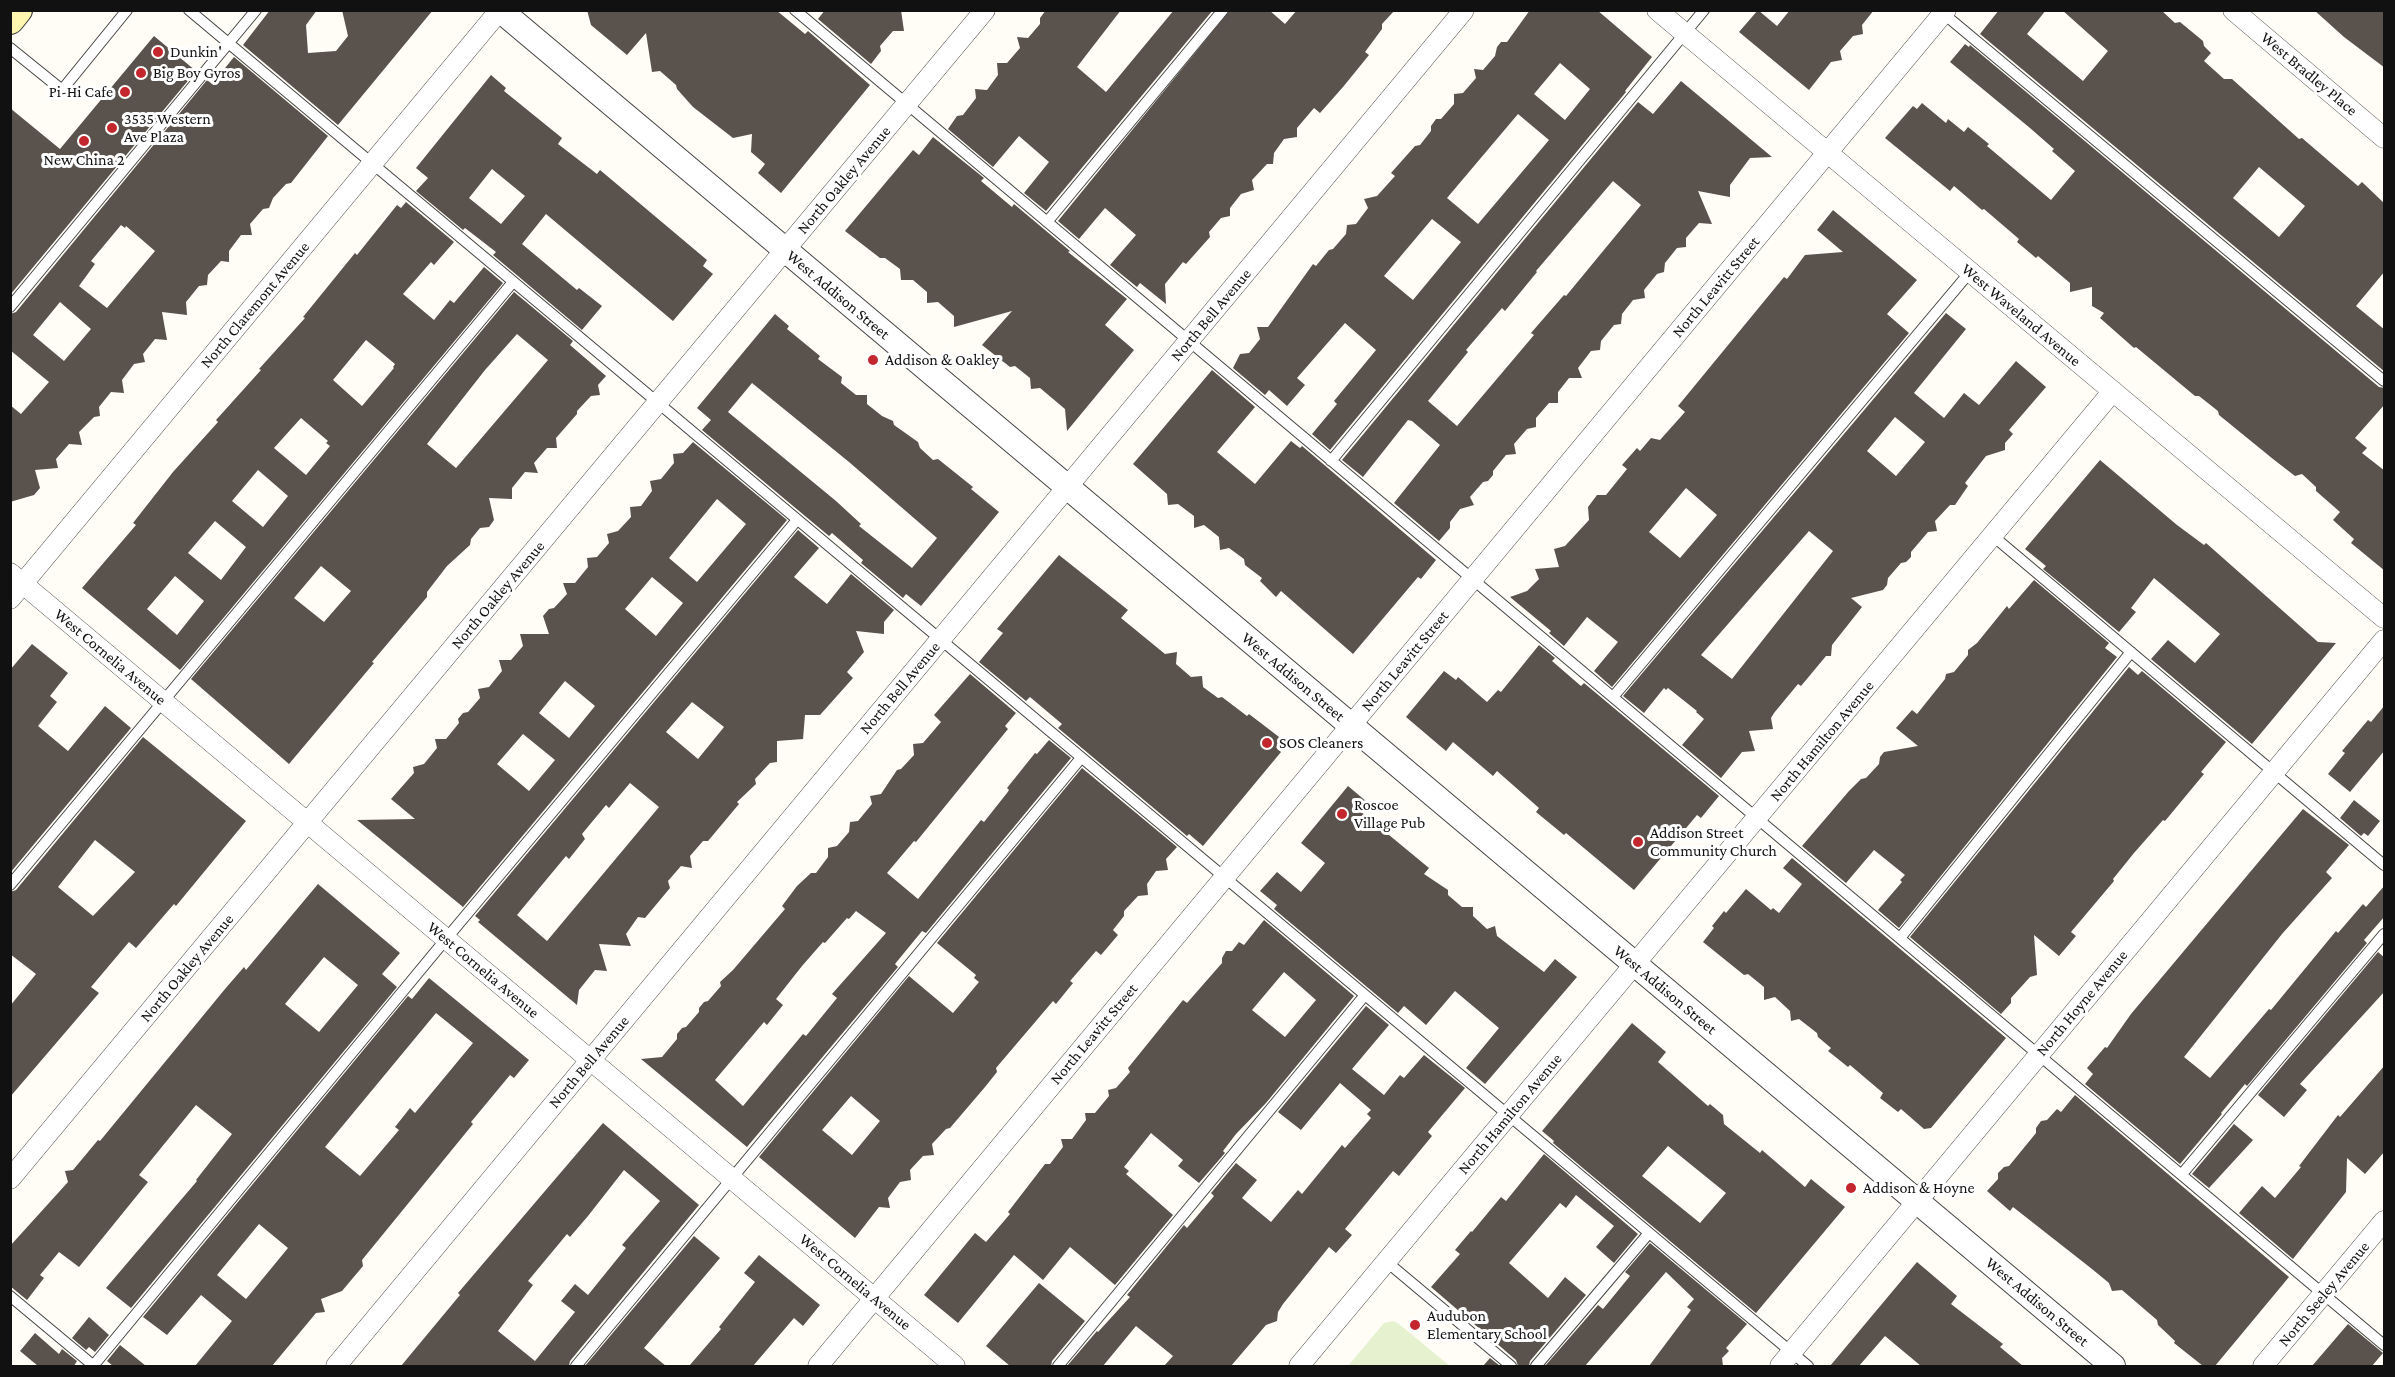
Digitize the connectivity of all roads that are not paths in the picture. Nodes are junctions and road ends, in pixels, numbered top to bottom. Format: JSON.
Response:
{"nodes":[{"id":1,"x":18,"y":10,"type":"edge"},
{"id":2,"x":128,"y":10,"type":"edge"},
{"id":3,"x":189,"y":10,"type":"edge"},
{"id":4,"x":256,"y":10,"type":"edge"},
{"id":5,"x":795,"y":10,"type":"edge"},
{"id":6,"x":985,"y":10,"type":"edge"},
{"id":7,"x":1222,"y":10,"type":"edge"},
{"id":8,"x":1464,"y":10,"type":"edge"},
{"id":9,"x":1657,"y":10,"type":"edge"},
{"id":10,"x":1704,"y":10,"type":"edge"},
{"id":11,"x":2233,"y":10,"type":"edge"},
{"id":12,"x":500,"y":11,"type":"edge"},
{"id":13,"x":1945,"y":12,"type":"edge"},
{"id":14,"x":10,"y":20,"type":"edge"},
{"id":15,"x":1685,"y":34,"type":"junction"},
{"id":16,"x":228,"y":44,"type":"junction"},
{"id":17,"x":10,"y":48,"type":"edge"},
{"id":18,"x":906,"y":104,"type":"junction"},
{"id":19,"x":2385,"y":138,"type":"edge"},
{"id":20,"x":1827,"y":153,"type":"junction"},
{"id":21,"x":373,"y":164,"type":"junction"},
{"id":22,"x":1047,"y":222,"type":"junction"},
{"id":23,"x":785,"y":251,"type":"junction"},
{"id":24,"x":1970,"y":272,"type":"junction"},
{"id":25,"x":513,"y":282,"type":"junction"},
{"id":26,"x":10,"y":307,"type":"edge"},
{"id":27,"x":1189,"y":341,"type":"junction"},
{"id":28,"x":2385,"y":381,"type":"edge"},
{"id":29,"x":2113,"y":392,"type":"junction"},
{"id":30,"x":658,"y":403,"type":"junction"},
{"id":31,"x":1331,"y":461,"type":"junction"},
{"id":32,"x":1067,"y":487,"type":"junction"},
{"id":33,"x":797,"y":520,"type":"junction"},
{"id":34,"x":1993,"y":536,"type":"junction"},
{"id":35,"x":17,"y":578,"type":"edge"},
{"id":36,"x":1472,"y":579,"type":"junction"},
{"id":37,"x":10,"y":599,"type":"edge"},
{"id":38,"x":2385,"y":618,"type":"edge"},
{"id":39,"x":940,"y":640,"type":"junction"},
{"id":40,"x":2385,"y":640,"type":"edge"},
{"id":41,"x":2131,"y":652,"type":"junction"},
{"id":42,"x":1613,"y":697,"type":"junction"},
{"id":43,"x":163,"y":702,"type":"junction"},
{"id":44,"x":1351,"y":725,"type":"junction"},
{"id":45,"x":1081,"y":758,"type":"junction"},
{"id":46,"x":2274,"y":773,"type":"junction"},
{"id":47,"x":1757,"y":818,"type":"junction"},
{"id":48,"x":308,"y":823,"type":"junction"},
{"id":49,"x":2385,"y":865,"type":"edge"},
{"id":50,"x":1224,"y":878,"type":"junction"},
{"id":51,"x":10,"y":885,"type":"edge"},
{"id":52,"x":2385,"y":934,"type":"edge"},
{"id":53,"x":1900,"y":938,"type":"junction"},
{"id":54,"x":446,"y":939,"type":"junction"},
{"id":55,"x":1635,"y":964,"type":"junction"},
{"id":56,"x":1365,"y":995,"type":"junction"},
{"id":57,"x":2039,"y":1055,"type":"junction"},
{"id":58,"x":590,"y":1060,"type":"junction"},
{"id":59,"x":1509,"y":1116,"type":"junction"},
{"id":60,"x":2182,"y":1174,"type":"junction"},
{"id":61,"x":10,"y":1179,"type":"edge"},
{"id":62,"x":733,"y":1180,"type":"junction"},
{"id":63,"x":1917,"y":1202,"type":"junction"},
{"id":64,"x":2385,"y":1221,"type":"edge"},
{"id":65,"x":1649,"y":1233,"type":"junction"},
{"id":66,"x":1387,"y":1262,"type":"junction"},
{"id":67,"x":2324,"y":1294,"type":"junction"},
{"id":68,"x":10,"y":1296,"type":"edge"},
{"id":69,"x":874,"y":1299,"type":"junction"},
{"id":70,"x":2385,"y":1345,"type":"edge"},
{"id":71,"x":1786,"y":1360,"type":"edge"},
{"id":72,"x":94,"y":1366,"type":"edge"},
{"id":73,"x":336,"y":1366,"type":"edge"},
{"id":74,"x":576,"y":1366,"type":"edge"},
{"id":75,"x":818,"y":1366,"type":"edge"},
{"id":76,"x":955,"y":1366,"type":"edge"},
{"id":77,"x":1058,"y":1366,"type":"edge"},
{"id":78,"x":1299,"y":1366,"type":"edge"},
{"id":79,"x":1511,"y":1366,"type":"edge"},
{"id":80,"x":1536,"y":1366,"type":"edge"},
{"id":81,"x":1808,"y":1366,"type":"edge"},
{"id":82,"x":2114,"y":1366,"type":"edge"},
{"id":83,"x":2263,"y":1366,"type":"edge"}],
"edges":[{"from":1,"to":14,"type":"main road"},
{"from":2,"to":17,"type":"lane"},
{"from":3,"to":16,"type":"lane"},
{"from":4,"to":16,"type":"lane"},
{"from":5,"to":18,"type":"lane"},
{"from":6,"to":18,"type":"street","name":"North Oakley Avenue"},
{"from":7,"to":22,"type":"lane"},
{"from":8,"to":27,"type":"street","name":"North Bell Avenue"},
{"from":9,"to":15,"type":"street","name":"West Waveland Avenue"},
{"from":10,"to":15,"type":"lane"},
{"from":11,"to":19,"type":"street","name":"West Bradley Place"},
{"from":12,"to":21,"type":"street","name":"North Claremont Avenue"},
{"from":12,"to":23,"type":"street","name":"West Addison Street"},
{"from":13,"to":20,"type":"street","name":"North Leavitt Street"},
{"from":13,"to":28,"type":"lane"},
{"from":15,"to":20,"type":"street","name":"West Waveland Avenue"},
{"from":15,"to":31,"type":"lane"},
{"from":16,"to":21,"type":"lane"},
{"from":16,"to":26,"type":"lane"},
{"from":18,"to":22,"type":"lane"},
{"from":18,"to":23,"type":"street","name":"North Oakley Avenue"},
{"from":20,"to":24,"type":"street","name":"West Waveland Avenue"},
{"from":20,"to":36,"type":"street","name":"North Leavitt Street"},
{"from":21,"to":25,"type":"lane"},
{"from":21,"to":35,"type":"street","name":"North Claremont Avenue"},
{"from":22,"to":27,"type":"lane"},
{"from":23,"to":30,"type":"street","name":"North Oakley Avenue"},
{"from":23,"to":32,"type":"street","name":"West Addison Street"},
{"from":24,"to":29,"type":"street","name":"West Waveland Avenue"},
{"from":24,"to":42,"type":"lane"},
{"from":25,"to":30,"type":"lane"},
{"from":25,"to":43,"type":"lane"},
{"from":27,"to":31,"type":"lane"},
{"from":27,"to":32,"type":"street","name":"North Bell Avenue"},
{"from":29,"to":34,"type":"street","name":"North Hamilton Avenue"},
{"from":29,"to":38,"type":"street","name":"West Waveland Avenue"},
{"from":30,"to":33,"type":"lane"},
{"from":30,"to":48,"type":"street","name":"North Oakley Avenue"},
{"from":31,"to":36,"type":"lane"},
{"from":32,"to":39,"type":"street","name":"North Bell Avenue"},
{"from":32,"to":44,"type":"street","name":"West Addison Street"},
{"from":33,"to":39,"type":"lane"},
{"from":33,"to":54,"type":"lane"},
{"from":34,"to":41,"type":"lane"},
{"from":34,"to":47,"type":"street","name":"North Hamilton Avenue"},
{"from":35,"to":37,"type":"street","name":"North Claremont Avenue"},
{"from":35,"to":43,"type":"street","name":"West Cornelia Avenue"},
{"from":36,"to":42,"type":"lane"},
{"from":36,"to":44,"type":"street","name":"North Leavitt Street"},
{"from":39,"to":45,"type":"lane"},
{"from":39,"to":58,"type":"street","name":"North Bell Avenue"},
{"from":40,"to":46,"type":"street","name":"North Hoyne Avenue"},
{"from":41,"to":46,"type":"lane"},
{"from":41,"to":53,"type":"lane"},
{"from":42,"to":47,"type":"lane"},
{"from":43,"to":48,"type":"street","name":"West Cornelia Avenue"},
{"from":43,"to":51,"type":"lane"},
{"from":44,"to":50,"type":"street","name":"North Leavitt Street"},
{"from":44,"to":55,"type":"street","name":"West Addison Street"},
{"from":45,"to":50,"type":"lane"},
{"from":45,"to":62,"type":"lane"},
{"from":46,"to":49,"type":"lane"},
{"from":46,"to":57,"type":"street","name":"North Hoyne Avenue"},
{"from":47,"to":53,"type":"lane"},
{"from":47,"to":55,"type":"street","name":"North Hamilton Avenue"},
{"from":48,"to":54,"type":"street","name":"West Cornelia Avenue"},
{"from":48,"to":61,"type":"street","name":"North Oakley Avenue"},
{"from":50,"to":56,"type":"lane"},
{"from":50,"to":69,"type":"street","name":"North Leavitt Street"},
{"from":52,"to":60,"type":"lane"},
{"from":53,"to":57,"type":"lane"},
{"from":54,"to":58,"type":"street","name":"West Cornelia Avenue"},
{"from":54,"to":72,"type":"lane"},
{"from":55,"to":59,"type":"street","name":"North Hamilton Avenue"},
{"from":55,"to":63,"type":"street","name":"West Addison Street"},
{"from":56,"to":59,"type":"lane"},
{"from":56,"to":77,"type":"lane"},
{"from":57,"to":60,"type":"lane"},
{"from":57,"to":63,"type":"street","name":"North Hoyne Avenue"},
{"from":58,"to":62,"type":"street","name":"West Cornelia Avenue"},
{"from":58,"to":73,"type":"street","name":"North Bell Avenue"},
{"from":59,"to":65,"type":"lane"},
{"from":59,"to":66,"type":"street","name":"North Hamilton Avenue"},
{"from":60,"to":67,"type":"lane"},
{"from":62,"to":69,"type":"street","name":"West Cornelia Avenue"},
{"from":62,"to":74,"type":"lane"},
{"from":63,"to":71,"type":"street","name":"North Hoyne Avenue"},
{"from":63,"to":82,"type":"street","name":"West Addison Street"},
{"from":64,"to":67,"type":"street","name":"North Seeley Avenue"},
{"from":65,"to":71,"type":"lane"},
{"from":65,"to":80,"type":"lane"},
{"from":66,"to":78,"type":"street","name":"North Hamilton Avenue"},
{"from":66,"to":79,"type":"lane"},
{"from":67,"to":70,"type":"lane"},
{"from":67,"to":83,"type":"street","name":"North Seeley Avenue"},
{"from":68,"to":72,"type":"lane"},
{"from":69,"to":75,"type":"street","name":"North Leavitt Street"},
{"from":69,"to":76,"type":"street","name":"West Cornelia Avenue"},
{"from":71,"to":81,"type":"lane"}]}
